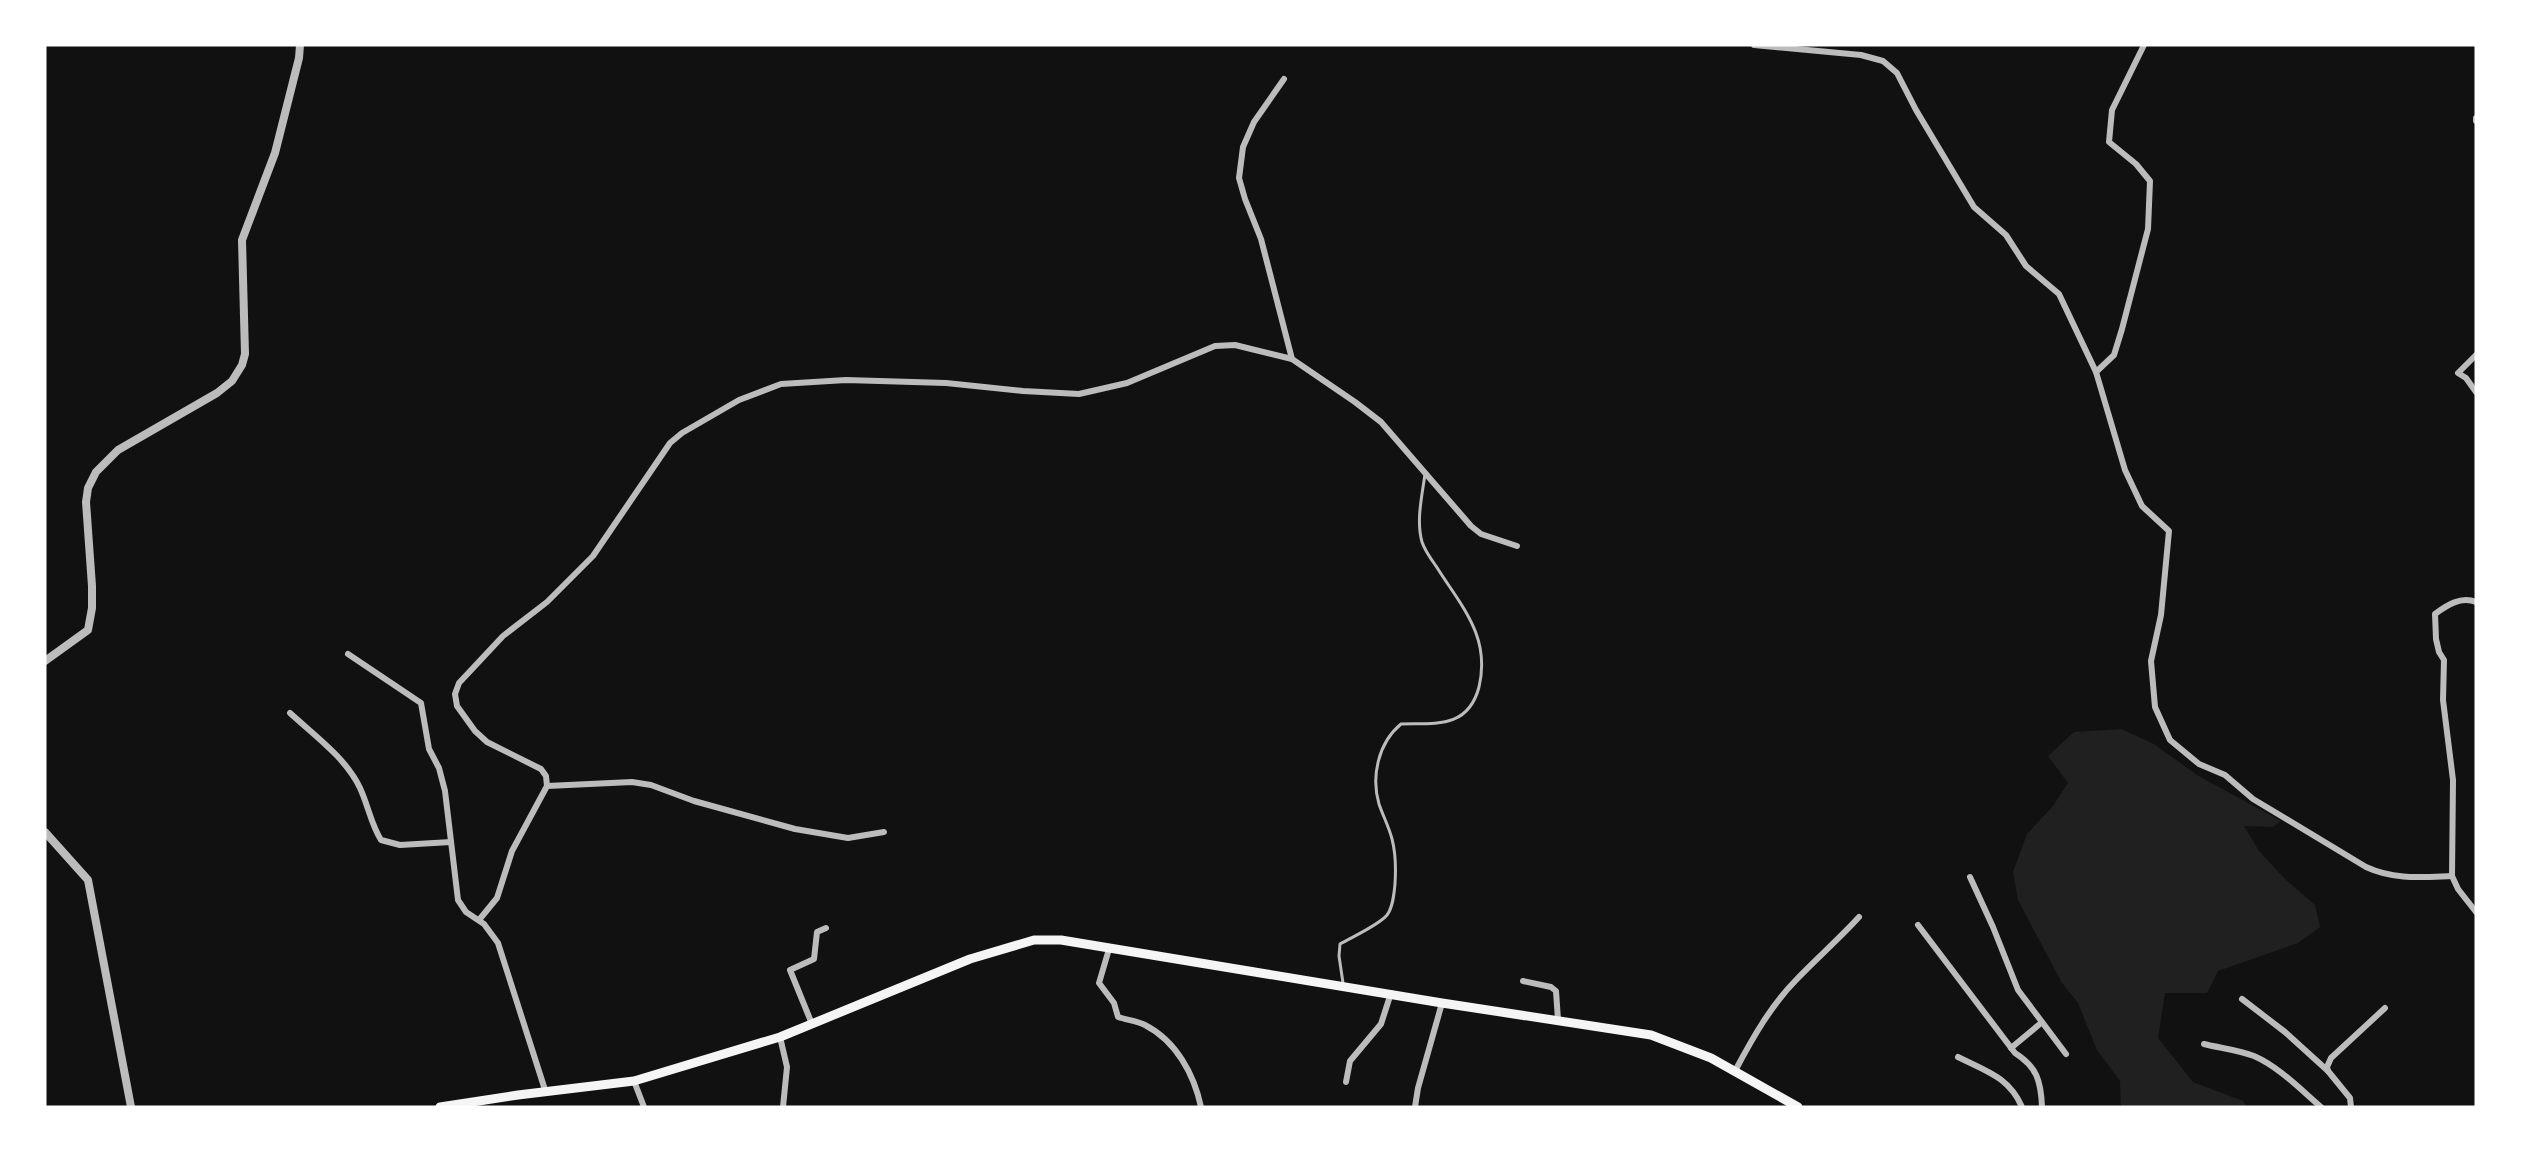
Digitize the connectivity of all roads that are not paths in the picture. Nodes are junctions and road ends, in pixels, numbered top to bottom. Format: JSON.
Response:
{"nodes":[{"id":1,"x":300,"y":45,"type":"edge"},
{"id":2,"x":1754,"y":45,"type":"edge"},
{"id":3,"x":2144,"y":45,"type":"edge"},
{"id":4,"x":1284,"y":79,"type":"dead end"},
{"id":5,"x":2476,"y":355,"type":"edge"},
{"id":6,"x":1292,"y":358,"type":"junction"},
{"id":7,"x":2096,"y":372,"type":"junction"},
{"id":8,"x":2476,"y":392,"type":"edge"},
{"id":9,"x":1426,"y":471,"type":"junction"},
{"id":10,"x":1517,"y":546,"type":"dead end"},
{"id":11,"x":2476,"y":602,"type":"edge"},
{"id":12,"x":348,"y":654,"type":"dead end"},
{"id":13,"x":45,"y":661,"type":"edge"},
{"id":14,"x":290,"y":713,"type":"dead end"},
{"id":15,"x":547,"y":786,"type":"junction"},
{"id":16,"x":45,"y":832,"type":"edge"},
{"id":17,"x":884,"y":832,"type":"dead end"},
{"id":18,"x":451,"y":842,"type":"junction"},
{"id":19,"x":2452,"y":876,"type":"junction"},
{"id":20,"x":1970,"y":877,"type":"dead end"},
{"id":21,"x":2476,"y":912,"type":"edge"},
{"id":22,"x":1859,"y":917,"type":"dead end"},
{"id":23,"x":479,"y":920,"type":"junction"},
{"id":24,"x":1918,"y":925,"type":"dead end"},
{"id":25,"x":826,"y":928,"type":"dead end"},
{"id":26,"x":1109,"y":949,"type":"junction"},
{"id":27,"x":1523,"y":981,"type":"dead end"},
{"id":28,"x":1343,"y":985,"type":"junction"},
{"id":29,"x":1390,"y":993,"type":"junction"},
{"id":30,"x":2242,"y":999,"type":"dead end"},
{"id":31,"x":1442,"y":1003,"type":"junction"},
{"id":32,"x":2385,"y":1008,"type":"dead end"},
{"id":33,"x":1558,"y":1020,"type":"junction"},
{"id":34,"x":2041,"y":1023,"type":"junction"},
{"id":35,"x":812,"y":1024,"type":"junction"},
{"id":36,"x":780,"y":1036,"type":"junction"},
{"id":37,"x":2204,"y":1044,"type":"dead end"},
{"id":38,"x":2011,"y":1048,"type":"junction"},
{"id":39,"x":2066,"y":1054,"type":"dead end"},
{"id":40,"x":1958,"y":1057,"type":"dead end"},
{"id":41,"x":1735,"y":1071,"type":"junction"},
{"id":42,"x":2328,"y":1071,"type":"junction"},
{"id":43,"x":634,"y":1081,"type":"junction"},
{"id":44,"x":1346,"y":1082,"type":"dead end"},
{"id":45,"x":546,"y":1093,"type":"junction"},
{"id":46,"x":131,"y":1107,"type":"edge"},
{"id":47,"x":440,"y":1107,"type":"edge"},
{"id":48,"x":644,"y":1107,"type":"edge"},
{"id":49,"x":783,"y":1107,"type":"edge"},
{"id":50,"x":1201,"y":1107,"type":"edge"},
{"id":51,"x":1415,"y":1107,"type":"edge"},
{"id":52,"x":1798,"y":1107,"type":"edge"},
{"id":53,"x":2022,"y":1107,"type":"edge"},
{"id":54,"x":2042,"y":1107,"type":"edge"},
{"id":55,"x":2321,"y":1107,"type":"edge"},
{"id":56,"x":2351,"y":1107,"type":"edge"}],
"edges":[{"from":1,"to":13,"type":"street"},
{"from":2,"to":7,"type":"street"},
{"from":3,"to":7,"type":"street"},
{"from":4,"to":6,"type":"street"},
{"from":5,"to":8,"type":"street"},
{"from":6,"to":9,"type":"street"},
{"from":6,"to":15,"type":"street"},
{"from":7,"to":19,"type":"street"},
{"from":9,"to":10,"type":"street"},
{"from":9,"to":28,"type":"lane"},
{"from":11,"to":19,"type":"street"},
{"from":12,"to":18,"type":"street"},
{"from":14,"to":18,"type":"street"},
{"from":15,"to":17,"type":"street"},
{"from":15,"to":23,"type":"street"},
{"from":16,"to":46,"type":"street"},
{"from":18,"to":23,"type":"street"},
{"from":19,"to":21,"type":"street"},
{"from":20,"to":34,"type":"street"},
{"from":22,"to":41,"type":"street"},
{"from":23,"to":45,"type":"street"},
{"from":24,"to":38,"type":"street"},
{"from":25,"to":35,"type":"street"},
{"from":26,"to":28,"type":"main road"},
{"from":26,"to":35,"type":"main road"},
{"from":26,"to":50,"type":"street"},
{"from":27,"to":33,"type":"street"},
{"from":28,"to":29,"type":"main road"},
{"from":29,"to":31,"type":"main road"},
{"from":29,"to":44,"type":"street"},
{"from":30,"to":42,"type":"street"},
{"from":31,"to":33,"type":"main road"},
{"from":31,"to":51,"type":"street"},
{"from":32,"to":42,"type":"street"},
{"from":33,"to":41,"type":"main road"},
{"from":34,"to":38,"type":"street"},
{"from":34,"to":39,"type":"street"},
{"from":35,"to":36,"type":"main road"},
{"from":36,"to":43,"type":"main road"},
{"from":36,"to":49,"type":"street"},
{"from":37,"to":55,"type":"street"},
{"from":38,"to":54,"type":"street"},
{"from":40,"to":53,"type":"street"},
{"from":41,"to":52,"type":"main road"},
{"from":42,"to":56,"type":"street"},
{"from":43,"to":45,"type":"main road"},
{"from":43,"to":48,"type":"street"},
{"from":45,"to":47,"type":"main road"}]}
